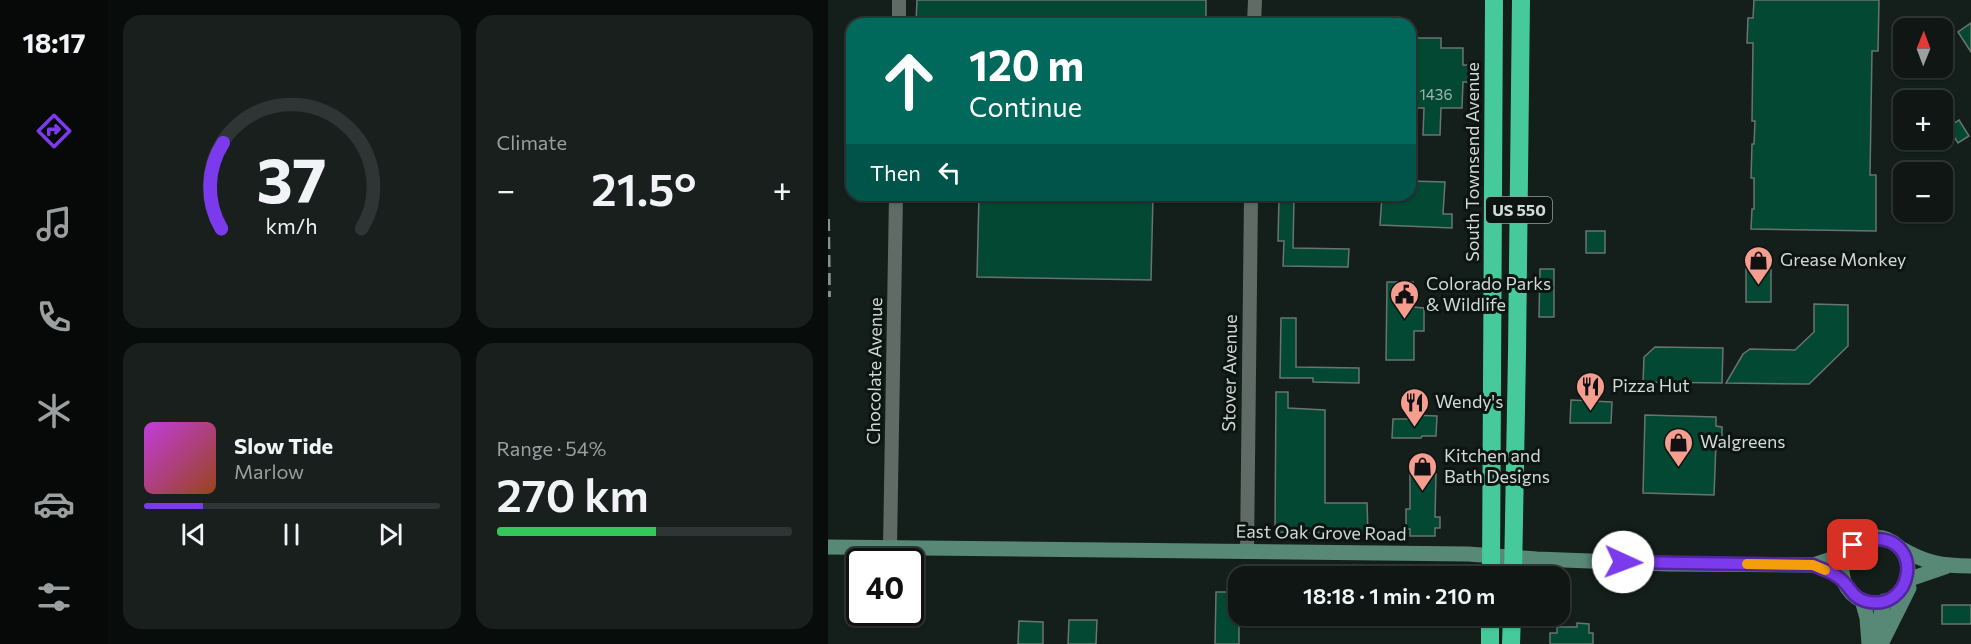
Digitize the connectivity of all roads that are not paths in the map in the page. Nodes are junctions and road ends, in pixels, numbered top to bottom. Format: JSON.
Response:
{"nodes":[{"id":1,"x":899,"y":0,"type":"edge"},
{"id":2,"x":1255,"y":0,"type":"edge"},
{"id":3,"x":1494,"y":0,"type":"edge"},
{"id":4,"x":1521,"y":0,"type":"edge"},
{"id":5,"x":899,"y":18,"type":"edge"},
{"id":6,"x":1254,"y":18,"type":"edge"},
{"id":7,"x":896,"y":201,"type":"edge"},
{"id":8,"x":1251,"y":201,"type":"edge"},
{"id":9,"x":1898,"y":546,"type":"junction"},
{"id":10,"x":828,"y":548,"type":"edge"},
{"id":11,"x":846,"y":548,"type":"edge"},
{"id":12,"x":890,"y":548,"type":"edge"},
{"id":13,"x":924,"y":548,"type":"edge"},
{"id":14,"x":1247,"y":552,"type":"junction"},
{"id":15,"x":1846,"y":554,"type":"junction"},
{"id":16,"x":1491,"y":556,"type":"junction"},
{"id":17,"x":1813,"y":565,"type":"junction"},
{"id":18,"x":1491,"y":566,"type":"edge"},
{"id":19,"x":1511,"y":566,"type":"edge"},
{"id":20,"x":1513,"y":566,"type":"edge"},
{"id":21,"x":1565,"y":566,"type":"edge"},
{"id":22,"x":1948,"y":566,"type":"junction"},
{"id":23,"x":1971,"y":566,"type":"edge"},
{"id":24,"x":1912,"y":578,"type":"junction"},
{"id":25,"x":1844,"y":582,"type":"junction"},
{"id":26,"x":1862,"y":600,"type":"junction"},
{"id":27,"x":1884,"y":602,"type":"junction"},
{"id":28,"x":1490,"y":626,"type":"edge"},
{"id":29,"x":1512,"y":626,"type":"edge"},
{"id":30,"x":1490,"y":644,"type":"edge"},
{"id":31,"x":1511,"y":644,"type":"edge"},
{"id":32,"x":1869,"y":644,"type":"edge"},
{"id":33,"x":1879,"y":644,"type":"edge"}],
"edges":[{"from":1,"to":5,"type":"street"},
{"from":2,"to":6,"type":"street"},
{"from":3,"to":16,"type":"highway","name":"South Townsend Avenue","number":"US 550"},
{"from":4,"to":20,"type":"highway","number":"US 550"},
{"from":7,"to":12,"type":"street","name":"Chocolate Avenue"},
{"from":8,"to":14,"type":"street","name":"Stover Avenue"},
{"from":9,"to":15,"type":"street"},
{"from":9,"to":22,"type":"street"},
{"from":9,"to":24,"type":"street"},
{"from":10,"to":11,"type":"street","name":"East Oak Grove Road"},
{"from":13,"to":14,"type":"street","name":"East Oak Grove Road"},
{"from":14,"to":16,"type":"street","name":"East Oak Grove Road"},
{"from":15,"to":17,"type":"street","name":"East Oak Grove Road"},
{"from":15,"to":25,"type":"street"},
{"from":16,"to":18,"type":"highway","name":"South Townsend Avenue","number":"US 550"},
{"from":16,"to":19,"type":"street","name":"East Oak Grove Road"},
{"from":17,"to":21,"type":"street","name":"East Oak Grove Road"},
{"from":17,"to":25,"type":"street","name":"East Oak Grove Road"},
{"from":22,"to":23,"type":"street"},
{"from":22,"to":24,"type":"street"},
{"from":24,"to":27,"type":"street"},
{"from":24,"to":33,"type":"street"},
{"from":25,"to":26,"type":"street"},
{"from":26,"to":27,"type":"street"},
{"from":26,"to":32,"type":"street"},
{"from":27,"to":33,"type":"street"},
{"from":28,"to":30,"type":"highway"},
{"from":29,"to":31,"type":"highway"}]}
